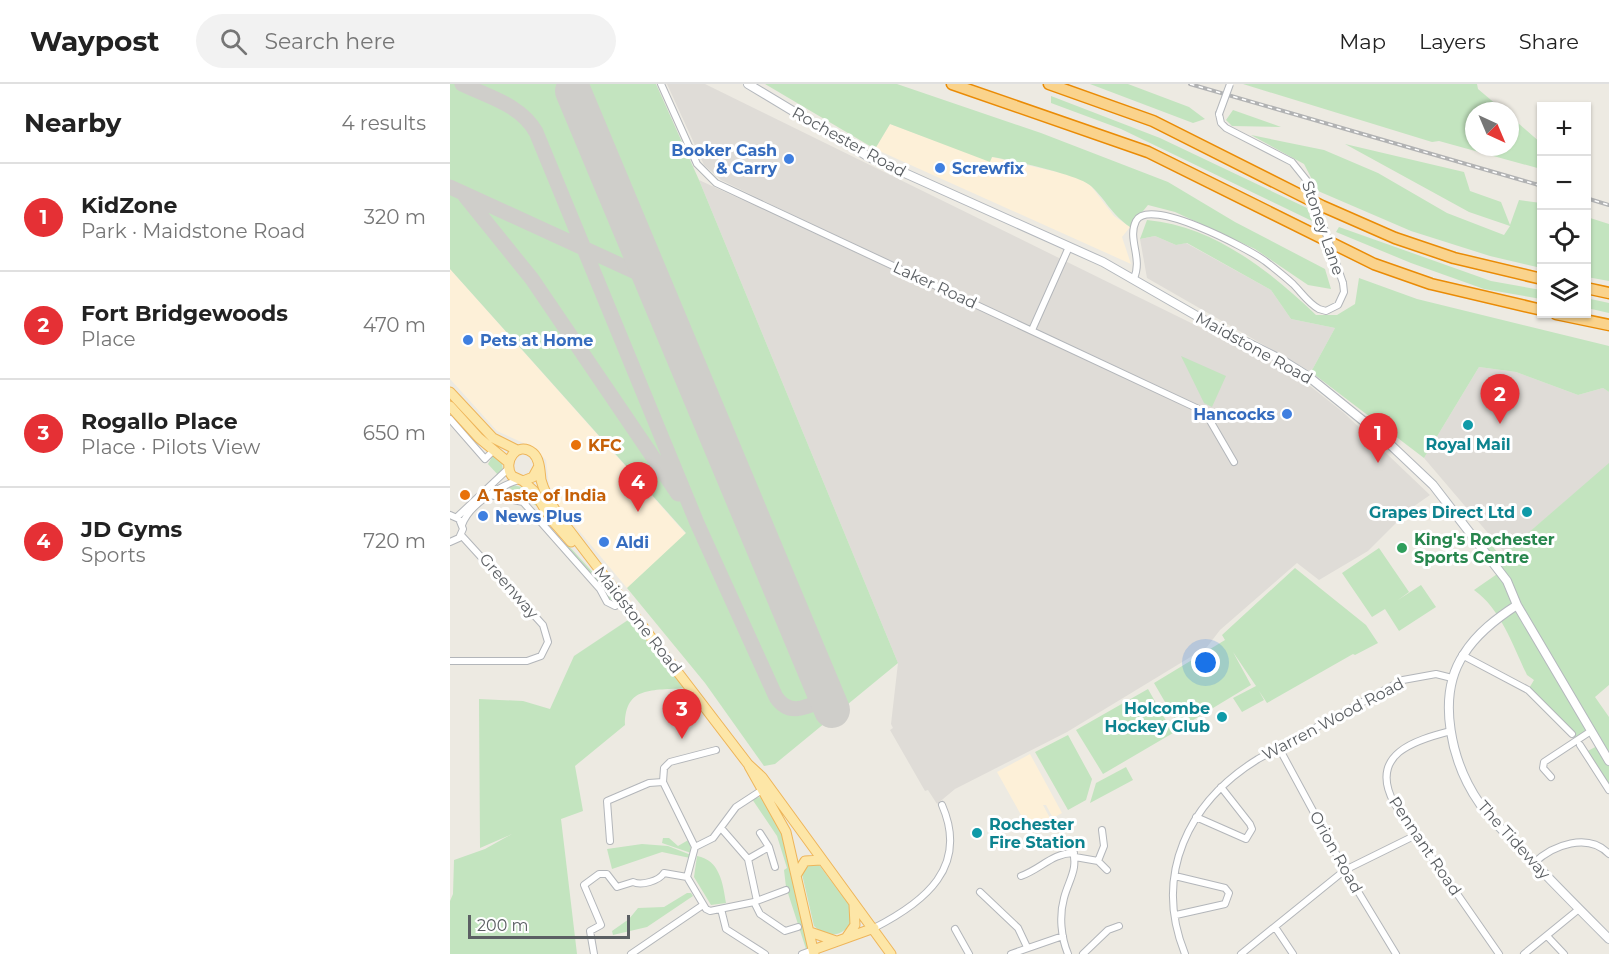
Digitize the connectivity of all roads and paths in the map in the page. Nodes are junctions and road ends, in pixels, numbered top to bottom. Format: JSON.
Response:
{"nodes":[{"id":1,"x":661,"y":84,"type":"edge"},
{"id":2,"x":748,"y":84,"type":"edge"},
{"id":3,"x":952,"y":84,"type":"edge"},
{"id":4,"x":1049,"y":84,"type":"edge"},
{"id":5,"x":1230,"y":84,"type":"edge"},
{"id":6,"x":985,"y":209,"type":"joint"},
{"id":7,"x":1069,"y":247,"type":"junction"},
{"id":8,"x":1134,"y":278,"type":"junction"},
{"id":9,"x":1537,"y":278,"type":"edge"},
{"id":10,"x":1591,"y":289,"type":"edge"},
{"id":11,"x":1609,"y":293,"type":"edge"},
{"id":12,"x":1537,"y":309,"type":"edge"},
{"id":13,"x":1575,"y":318,"type":"edge"},
{"id":14,"x":1609,"y":325,"type":"edge"},
{"id":15,"x":1032,"y":330,"type":"junction"},
{"id":16,"x":450,"y":392,"type":"edge"},
{"id":17,"x":450,"y":406,"type":"edge"},
{"id":18,"x":450,"y":419,"type":"edge"},
{"id":19,"x":494,"y":450,"type":"junction"},
{"id":20,"x":517,"y":450,"type":"junction"},
{"id":21,"x":1234,"y":462,"type":"dead end"},
{"id":22,"x":508,"y":465,"type":"junction"},
{"id":23,"x":539,"y":466,"type":"junction"},
{"id":24,"x":521,"y":480,"type":"junction"},
{"id":25,"x":495,"y":494,"type":"junction"},
{"id":26,"x":453,"y":516,"type":"edge"},
{"id":27,"x":462,"y":525,"type":"junction"},
{"id":28,"x":461,"y":535,"type":"junction"},
{"id":29,"x":450,"y":542,"type":"edge"},
{"id":30,"x":593,"y":562,"type":"junction"},
{"id":31,"x":624,"y":602,"type":"junction"},
{"id":32,"x":1517,"y":605,"type":"junction"},
{"id":33,"x":1462,"y":656,"type":"junction"},
{"id":34,"x":450,"y":661,"type":"edge"},
{"id":35,"x":1452,"y":678,"type":"junction"},
{"id":36,"x":1451,"y":731,"type":"junction"},
{"id":37,"x":1591,"y":731,"type":"junction"},
{"id":38,"x":1572,"y":734,"type":"dead end"},
{"id":39,"x":1580,"y":745,"type":"dead end"},
{"id":40,"x":1280,"y":748,"type":"junction"},
{"id":41,"x":716,"y":750,"type":"dead end"},
{"id":42,"x":1609,"y":761,"type":"edge"},
{"id":43,"x":748,"y":764,"type":"junction"},
{"id":44,"x":1551,"y":777,"type":"dead end"},
{"id":45,"x":663,"y":782,"type":"junction"},
{"id":46,"x":1221,"y":787,"type":"junction"},
{"id":47,"x":762,"y":790,"type":"junction"},
{"id":48,"x":1609,"y":790,"type":"edge"},
{"id":49,"x":942,"y":805,"type":"dead end"},
{"id":50,"x":1196,"y":817,"type":"junction"},
{"id":51,"x":721,"y":828,"type":"junction"},
{"id":52,"x":1102,"y":830,"type":"dead end"},
{"id":53,"x":760,"y":833,"type":"dead end"},
{"id":54,"x":1416,"y":835,"type":"junction"},
{"id":55,"x":610,"y":841,"type":"dead end"},
{"id":56,"x":695,"y":847,"type":"junction"},
{"id":57,"x":769,"y":847,"type":"junction"},
{"id":58,"x":1609,"y":852,"type":"edge"},
{"id":59,"x":1074,"y":853,"type":"junction"},
{"id":60,"x":748,"y":859,"type":"junction"},
{"id":61,"x":821,"y":860,"type":"junction"},
{"id":62,"x":1098,"y":861,"type":"junction"},
{"id":63,"x":1534,"y":863,"type":"junction"},
{"id":64,"x":775,"y":867,"type":"dead end"},
{"id":65,"x":1107,"y":870,"type":"dead end"},
{"id":66,"x":1345,"y":870,"type":"junction"},
{"id":67,"x":797,"y":874,"type":"junction"},
{"id":68,"x":1021,"y":876,"type":"dead end"},
{"id":69,"x":1175,"y":876,"type":"junction"},
{"id":70,"x":687,"y":877,"type":"junction"},
{"id":71,"x":786,"y":890,"type":"dead end"},
{"id":72,"x":980,"y":892,"type":"dead end"},
{"id":73,"x":756,"y":902,"type":"junction"},
{"id":74,"x":704,"y":905,"type":"junction"},
{"id":75,"x":854,"y":905,"type":"junction"},
{"id":76,"x":721,"y":909,"type":"junction"},
{"id":77,"x":1580,"y":909,"type":"junction"},
{"id":78,"x":1176,"y":915,"type":"junction"},
{"id":79,"x":1119,"y":926,"type":"dead end"},
{"id":80,"x":798,"y":927,"type":"dead end"},
{"id":81,"x":1275,"y":927,"type":"junction"},
{"id":82,"x":874,"y":928,"type":"junction"},
{"id":83,"x":955,"y":929,"type":"dead end"},
{"id":84,"x":810,"y":932,"type":"junction"},
{"id":85,"x":858,"y":935,"type":"junction"},
{"id":86,"x":1063,"y":936,"type":"junction"},
{"id":87,"x":1547,"y":936,"type":"junction"},
{"id":88,"x":1609,"y":939,"type":"edge"},
{"id":89,"x":838,"y":941,"type":"junction"},
{"id":90,"x":881,"y":942,"type":"junction"},
{"id":91,"x":1027,"y":947,"type":"junction"},
{"id":92,"x":817,"y":953,"type":"edge"},
{"id":93,"x":594,"y":954,"type":"edge"},
{"id":94,"x":631,"y":954,"type":"edge"},
{"id":95,"x":765,"y":954,"type":"edge"},
{"id":96,"x":802,"y":954,"type":"edge"},
{"id":97,"x":891,"y":954,"type":"edge"},
{"id":98,"x":969,"y":954,"type":"edge"},
{"id":99,"x":1011,"y":954,"type":"edge"},
{"id":100,"x":1068,"y":954,"type":"edge"},
{"id":101,"x":1083,"y":954,"type":"edge"},
{"id":102,"x":1185,"y":954,"type":"edge"},
{"id":103,"x":1241,"y":954,"type":"edge"},
{"id":104,"x":1293,"y":954,"type":"edge"},
{"id":105,"x":1395,"y":954,"type":"edge"},
{"id":106,"x":1499,"y":954,"type":"edge"},
{"id":107,"x":1524,"y":954,"type":"edge"},
{"id":108,"x":1564,"y":954,"type":"edge"}],
"edges":[{"from":1,"to":15,"type":"street","name":"Laker Road"},
{"from":2,"to":6,"type":"main road","name":"Rochester Road"},
{"from":3,"to":12,"type":"highway"},
{"from":4,"to":9,"type":"highway"},
{"from":5,"to":8,"type":"street","name":"Stoney Lane","bridge":true},
{"from":6,"to":7,"type":"main road","name":"Maidstone Road"},
{"from":7,"to":8,"type":"main road","name":"Maidstone Road"},
{"from":7,"to":15,"type":"street"},
{"from":8,"to":32,"type":"main road","name":"Maidstone Road"},
{"from":10,"to":11,"type":"highway"},
{"from":13,"to":14,"type":"highway"},
{"from":15,"to":21,"type":"street","name":"Laker Road"},
{"from":16,"to":20,"type":"main road"},
{"from":17,"to":19,"type":"main road"},
{"from":18,"to":19,"type":"street"},
{"from":19,"to":22,"type":"main road"},
{"from":20,"to":22,"type":"main road"},
{"from":20,"to":23,"type":"main road"},
{"from":22,"to":24,"type":"main road"},
{"from":22,"to":26,"type":"street"},
{"from":23,"to":24,"type":"main road"},
{"from":23,"to":30,"type":"main road","name":"Maidstone Road"},
{"from":24,"to":25,"type":"street"},
{"from":24,"to":30,"type":"main road","name":"Maidstone Road"},
{"from":25,"to":27,"type":"street"},
{"from":25,"to":31,"type":"street"},
{"from":26,"to":27,"type":"street"},
{"from":27,"to":28,"type":"street"},
{"from":28,"to":29,"type":"street"},
{"from":28,"to":34,"type":"street","name":"Greenway"},
{"from":30,"to":31,"type":"main road","name":"Maidstone Road"},
{"from":31,"to":43,"type":"main road","name":"Maidstone Road"},
{"from":32,"to":33,"type":"main road","name":"The Tideway"},
{"from":32,"to":37,"type":"main road","name":"Maidstone Road"},
{"from":33,"to":35,"type":"main road","name":"The Tideway"},
{"from":33,"to":38,"type":"street"},
{"from":35,"to":36,"type":"main road","name":"The Tideway"},
{"from":35,"to":40,"type":"street","name":"Warren Wood Road"},
{"from":36,"to":54,"type":"street","name":"Pennant Road"},
{"from":36,"to":63,"type":"main road","name":"The Tideway"},
{"from":37,"to":42,"type":"main road","name":"Maidstone Road"},
{"from":37,"to":44,"type":"street"},
{"from":39,"to":48,"type":"street"},
{"from":40,"to":46,"type":"street","name":"Warren Wood Road"},
{"from":40,"to":66,"type":"street","name":"Orion Road"},
{"from":41,"to":45,"type":"street"},
{"from":43,"to":47,"type":"main road","name":"Maidstone Road"},
{"from":43,"to":61,"type":"main road","name":"Maidstone Road"},
{"from":45,"to":55,"type":"street"},
{"from":45,"to":56,"type":"street"},
{"from":46,"to":50,"type":"street","name":"Warren Wood Road"},
{"from":46,"to":50,"type":"street"},
{"from":47,"to":51,"type":"street"},
{"from":47,"to":67,"type":"main road","name":"Maidstone Road"},
{"from":49,"to":82,"type":"street"},
{"from":50,"to":69,"type":"street","name":"Warren Wood Road"},
{"from":51,"to":56,"type":"street"},
{"from":51,"to":60,"type":"street"},
{"from":52,"to":62,"type":"street"},
{"from":53,"to":57,"type":"street"},
{"from":54,"to":66,"type":"street"},
{"from":54,"to":106,"type":"street","name":"Pennant Road"},
{"from":56,"to":70,"type":"street"},
{"from":57,"to":60,"type":"street"},
{"from":57,"to":64,"type":"street"},
{"from":58,"to":63,"type":"street"},
{"from":59,"to":62,"type":"street"},
{"from":59,"to":68,"type":"street"},
{"from":59,"to":86,"type":"street"},
{"from":60,"to":73,"type":"street"},
{"from":61,"to":67,"type":"main road"},
{"from":61,"to":75,"type":"main road","name":"Maidstone Road"},
{"from":62,"to":65,"type":"street"},
{"from":63,"to":77,"type":"main road","name":"The Tideway"},
{"from":66,"to":81,"type":"street"},
{"from":66,"to":105,"type":"street","name":"Orion Road"},
{"from":67,"to":84,"type":"main road","name":"Maidstone Road"},
{"from":69,"to":78,"type":"street","name":"Warren Wood Road"},
{"from":69,"to":78,"type":"street"},
{"from":70,"to":74,"type":"street"},
{"from":70,"to":93,"type":"street"},
{"from":71,"to":73,"type":"street"},
{"from":72,"to":91,"type":"street"},
{"from":73,"to":76,"type":"street"},
{"from":73,"to":80,"type":"street"},
{"from":74,"to":76,"type":"street"},
{"from":74,"to":94,"type":"street"},
{"from":75,"to":82,"type":"main road","name":"Maidstone Road"},
{"from":75,"to":89,"type":"main road"},
{"from":76,"to":95,"type":"street"},
{"from":77,"to":87,"type":"street"},
{"from":77,"to":88,"type":"main road","name":"The Tideway"},
{"from":78,"to":102,"type":"street","name":"Warren Wood Road"},
{"from":79,"to":101,"type":"street"},
{"from":81,"to":103,"type":"street"},
{"from":81,"to":104,"type":"street"},
{"from":82,"to":85,"type":"main road"},
{"from":82,"to":90,"type":"main road","name":"Maidstone Road"},
{"from":83,"to":98,"type":"street"},
{"from":84,"to":89,"type":"main road"},
{"from":84,"to":92,"type":"main road","name":"Maidstone Road"},
{"from":85,"to":89,"type":"main road"},
{"from":85,"to":90,"type":"main road"},
{"from":86,"to":91,"type":"street"},
{"from":86,"to":100,"type":"street"},
{"from":87,"to":107,"type":"street"},
{"from":87,"to":108,"type":"street"},
{"from":89,"to":92,"type":"main road"},
{"from":90,"to":97,"type":"main road","name":"Maidstone Road"},
{"from":91,"to":99,"type":"street"},
{"from":92,"to":96,"type":"street"}]}
